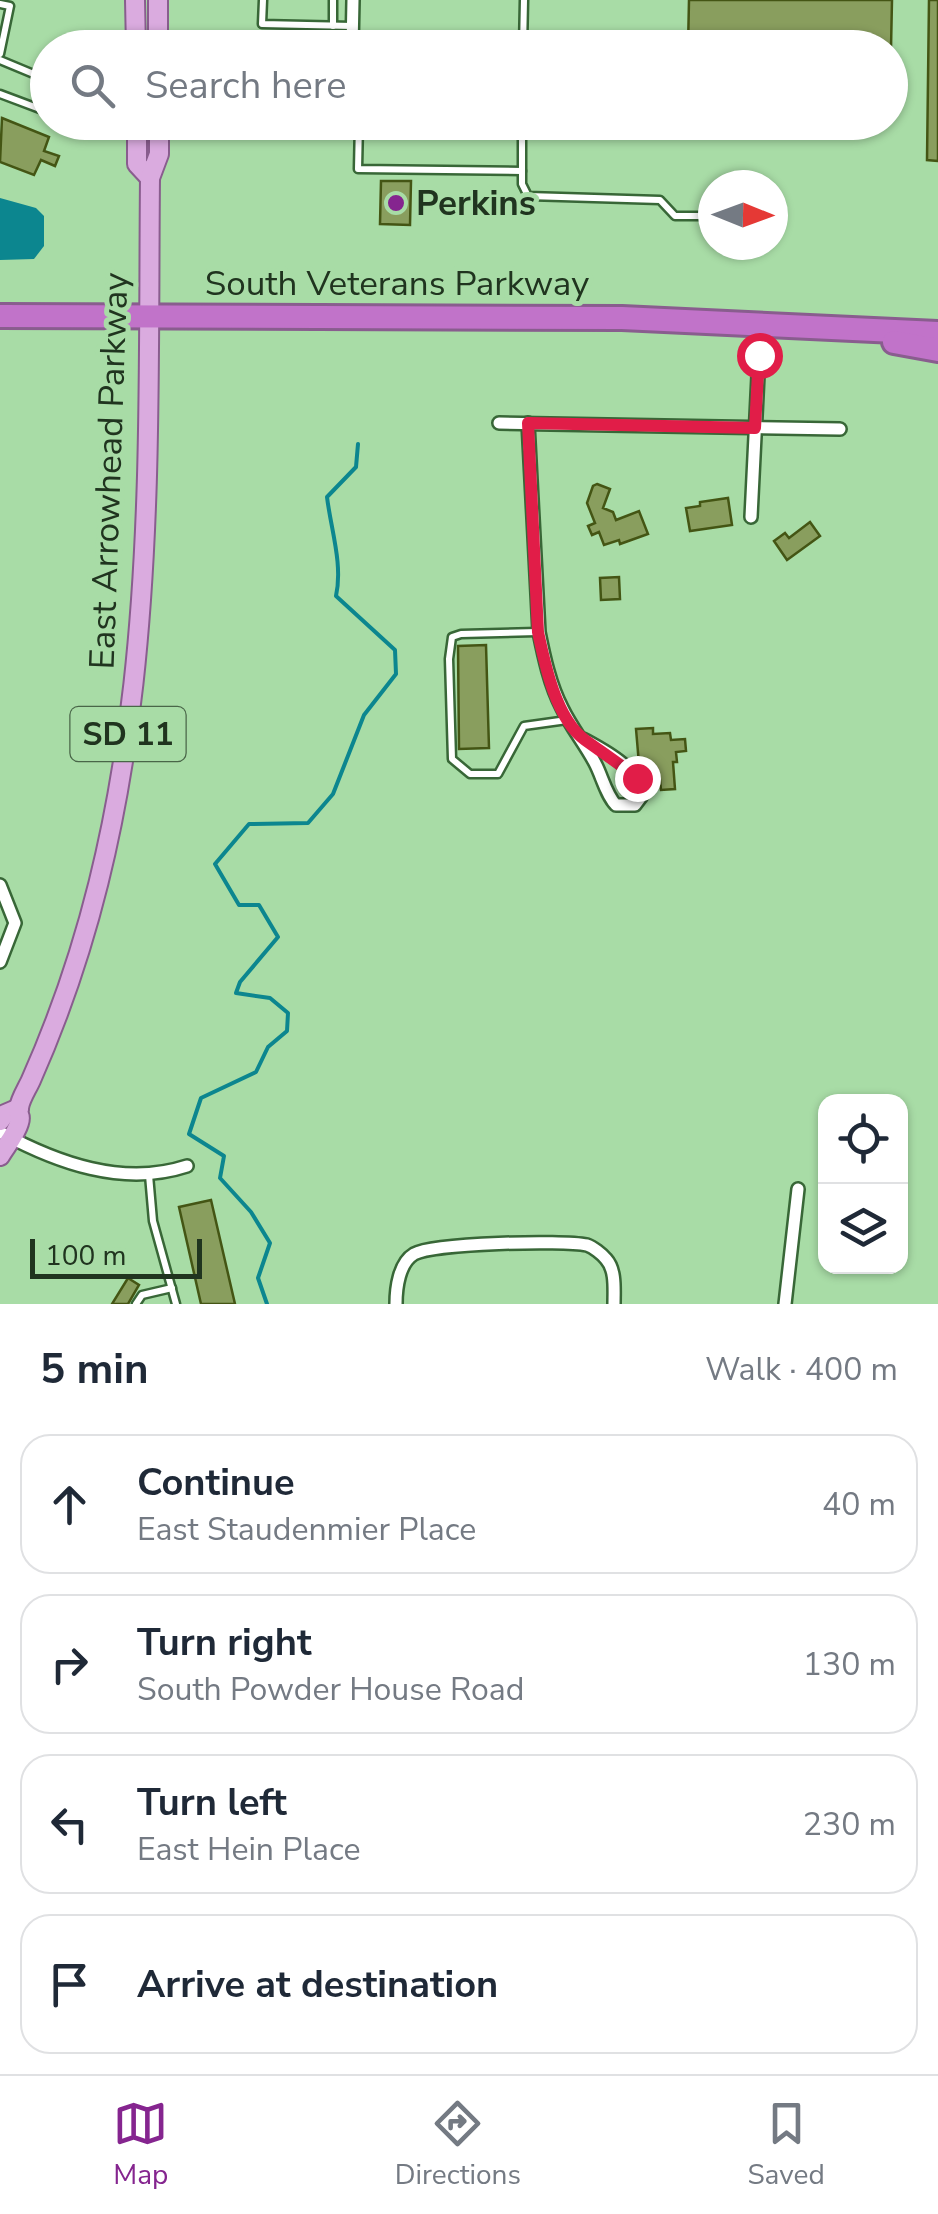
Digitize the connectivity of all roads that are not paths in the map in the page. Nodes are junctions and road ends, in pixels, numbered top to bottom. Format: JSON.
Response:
{"nodes":[{"id":1,"x":135,"y":0,"type":"edge"},
{"id":2,"x":158,"y":0,"type":"edge"},
{"id":3,"x":263,"y":0,"type":"edge"},
{"id":4,"x":333,"y":0,"type":"edge"},
{"id":5,"x":353,"y":0,"type":"edge"},
{"id":6,"x":524,"y":0,"type":"edge"},
{"id":7,"x":0,"y":4,"type":"edge"},
{"id":8,"x":332,"y":26,"type":"junction"},
{"id":9,"x":352,"y":26,"type":"junction"},
{"id":10,"x":136,"y":30,"type":"edge"},
{"id":11,"x":158,"y":30,"type":"edge"},
{"id":12,"x":352,"y":30,"type":"edge"},
{"id":13,"x":523,"y":30,"type":"edge"},
{"id":14,"x":0,"y":57,"type":"edge"},
{"id":15,"x":30,"y":71,"type":"edge"},
{"id":16,"x":0,"y":94,"type":"edge"},
{"id":17,"x":30,"y":105,"type":"edge"},
{"id":18,"x":137,"y":140,"type":"edge"},
{"id":19,"x":159,"y":140,"type":"edge"},
{"id":20,"x":359,"y":140,"type":"edge"},
{"id":21,"x":522,"y":140,"type":"edge"},
{"id":22,"x":522,"y":170,"type":"junction"},
{"id":23,"x":150,"y":178,"type":"junction"},
{"id":24,"x":698,"y":216,"type":"edge"},
{"id":25,"x":0,"y":316,"type":"edge"},
{"id":26,"x":149,"y":318,"type":"junction"},
{"id":27,"x":757,"y":323,"type":"junction"},
{"id":28,"x":792,"y":324,"type":"junction"},
{"id":29,"x":938,"y":333,"type":"edge"},
{"id":30,"x":938,"y":350,"type":"edge"},
{"id":31,"x":499,"y":423,"type":"dead end"},
{"id":32,"x":528,"y":423,"type":"junction"},
{"id":33,"x":755,"y":428,"type":"junction"},
{"id":34,"x":840,"y":430,"type":"dead end"},
{"id":35,"x":750,"y":517,"type":"dead end"},
{"id":36,"x":538,"y":632,"type":"junction"},
{"id":37,"x":569,"y":720,"type":"junction"},
{"id":38,"x":583,"y":739,"type":"junction"},
{"id":39,"x":0,"y":886,"type":"edge"},
{"id":40,"x":0,"y":962,"type":"edge"},
{"id":41,"x":4,"y":1130,"type":"edge"},
{"id":42,"x":0,"y":1156,"type":"edge"},
{"id":43,"x":187,"y":1166,"type":"dead end"},
{"id":44,"x":149,"y":1175,"type":"junction"},
{"id":45,"x":798,"y":1189,"type":"dead end"},
{"id":46,"x":172,"y":1288,"type":"junction"},
{"id":47,"x":136,"y":1304,"type":"edge"},
{"id":48,"x":176,"y":1304,"type":"edge"},
{"id":49,"x":396,"y":1304,"type":"edge"},
{"id":50,"x":614,"y":1304,"type":"edge"},
{"id":51,"x":786,"y":1304,"type":"edge"}],
"edges":[{"from":1,"to":10,"type":"main road"},
{"from":2,"to":11,"type":"main road"},
{"from":3,"to":8,"type":"lane"},
{"from":4,"to":8,"type":"lane"},
{"from":5,"to":9,"type":"street"},
{"from":6,"to":13,"type":"lane"},
{"from":7,"to":14,"type":"lane"},
{"from":8,"to":9,"type":"lane"},
{"from":9,"to":12,"type":"street"},
{"from":14,"to":15,"type":"lane"},
{"from":16,"to":17,"type":"lane"},
{"from":18,"to":23,"type":"main road","name":"East Arrowhead Parkway"},
{"from":19,"to":23,"type":"main road","name":"East Arrowhead Parkway"},
{"from":20,"to":22,"type":"lane"},
{"from":21,"to":22,"type":"lane"},
{"from":22,"to":24,"type":"lane"},
{"from":23,"to":26,"type":"main road","name":"East Arrowhead Parkway"},
{"from":25,"to":26,"type":"highway","name":"South Veterans Parkway"},
{"from":26,"to":27,"type":"highway","name":"South Veterans Parkway"},
{"from":26,"to":41,"type":"main road","name":"East Arrowhead Parkway","number":"SD 11"},
{"from":27,"to":28,"type":"highway","name":"South Veterans Parkway"},
{"from":27,"to":33,"type":"street"},
{"from":28,"to":29,"type":"highway"},
{"from":28,"to":30,"type":"highway"},
{"from":31,"to":32,"type":"street"},
{"from":32,"to":33,"type":"street"},
{"from":32,"to":36,"type":"street"},
{"from":33,"to":34,"type":"street"},
{"from":33,"to":35,"type":"street"},
{"from":36,"to":37,"type":"street"},
{"from":36,"to":37,"type":"lane"},
{"from":37,"to":38,"type":"street"},
{"from":38,"to":38,"type":"street"},
{"from":39,"to":40,"type":"street"},
{"from":41,"to":42,"type":"main road","name":"East Arrowhead Parkway","number":"SD 11"},
{"from":41,"to":44,"type":"street"},
{"from":43,"to":44,"type":"street"},
{"from":44,"to":46,"type":"lane"},
{"from":45,"to":51,"type":"street"},
{"from":46,"to":47,"type":"lane"},
{"from":46,"to":48,"type":"lane"},
{"from":49,"to":50,"type":"street"}]}
